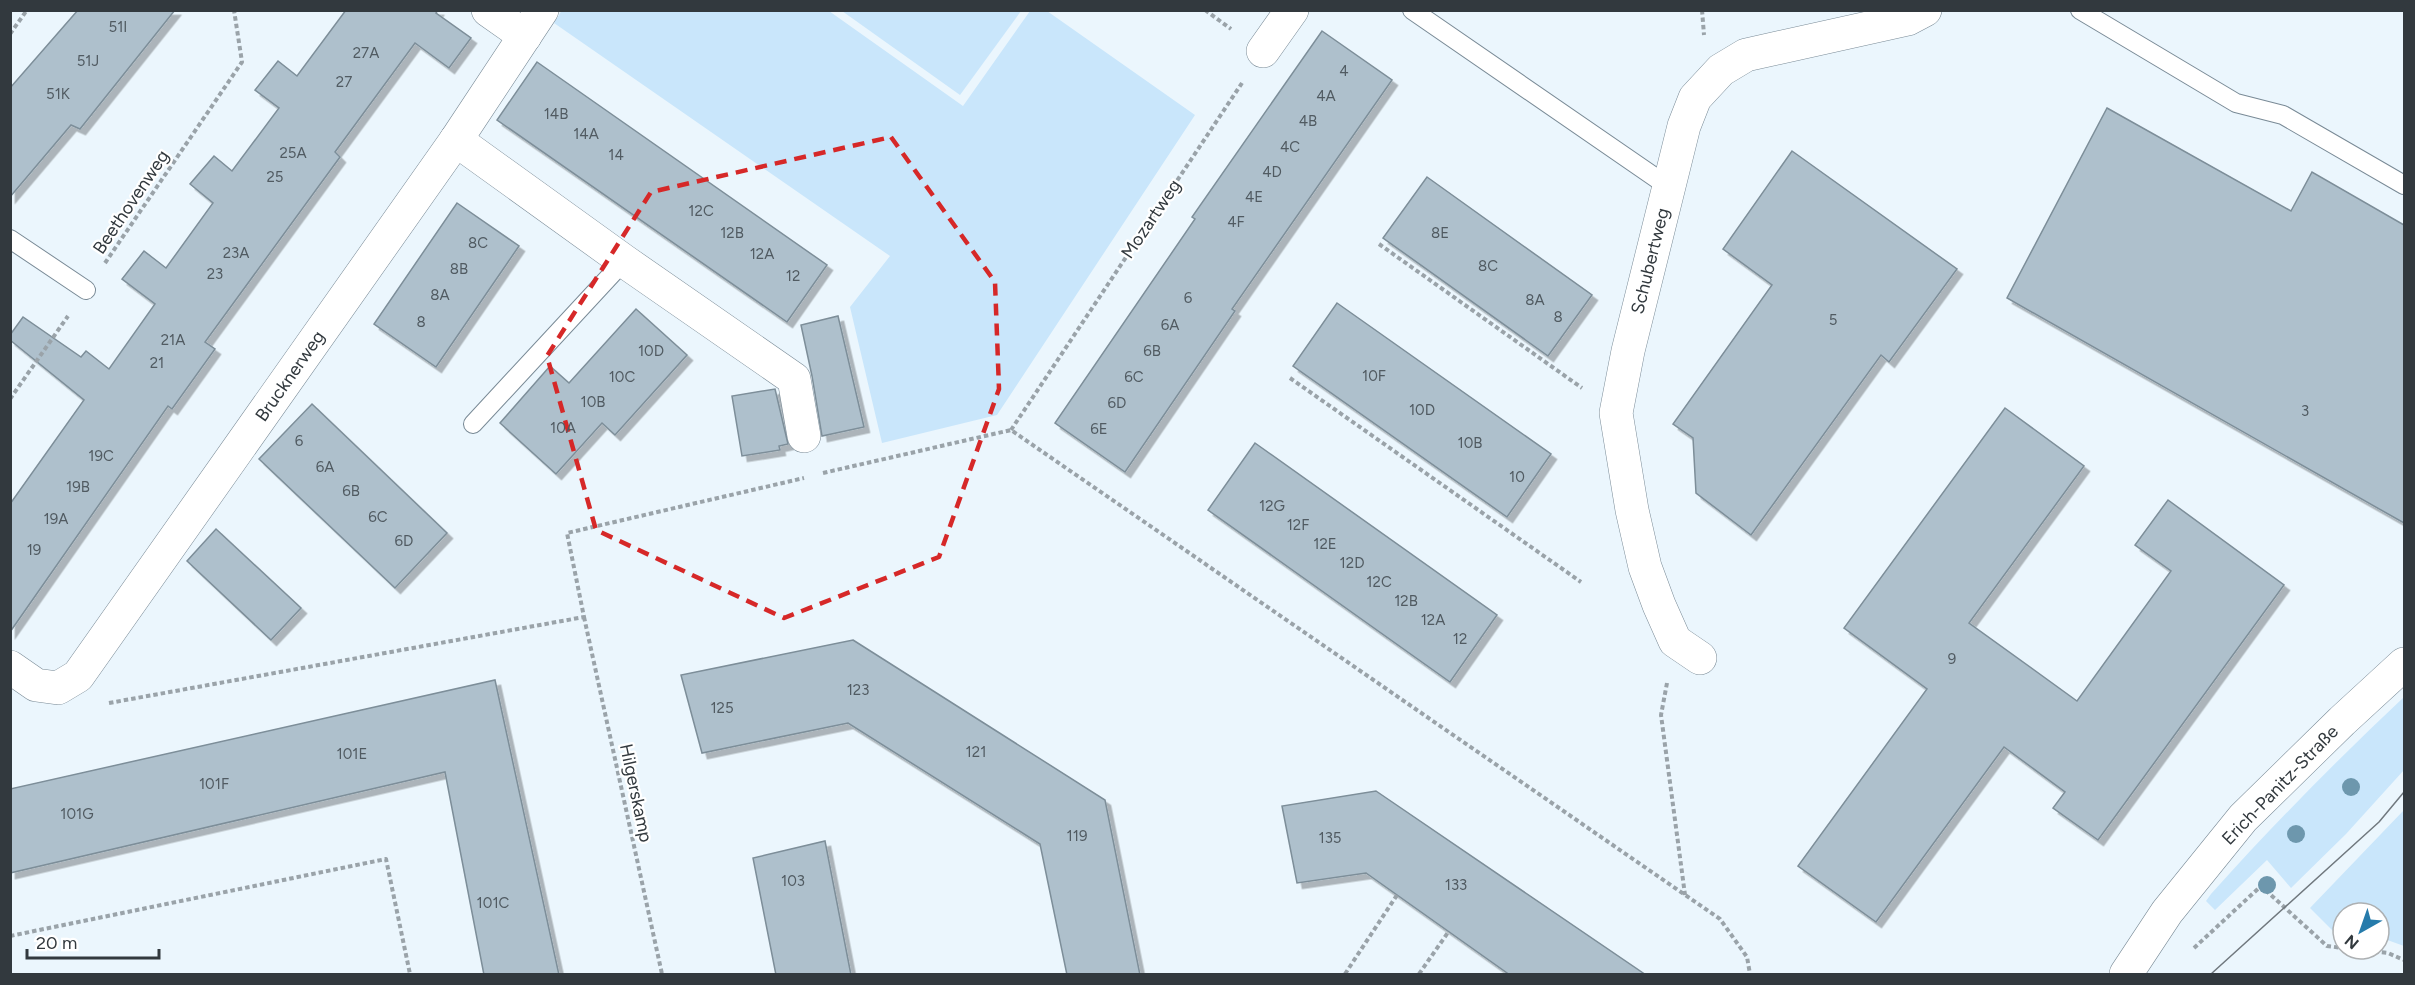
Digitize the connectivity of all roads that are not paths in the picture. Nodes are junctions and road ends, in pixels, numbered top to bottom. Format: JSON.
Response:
{"nodes":[{"id":1,"x":488,"y":10,"type":"edge"},
{"id":2,"x":1292,"y":10,"type":"edge"},
{"id":3,"x":1412,"y":10,"type":"edge"},
{"id":4,"x":1925,"y":10,"type":"edge"},
{"id":5,"x":2080,"y":10,"type":"edge"},
{"id":6,"x":534,"y":23,"type":"edge"},
{"id":7,"x":1263,"y":51,"type":"road end"},
{"id":8,"x":456,"y":140,"type":"junction"},
{"id":9,"x":2404,"y":186,"type":"edge"},
{"id":10,"x":1669,"y":187,"type":"junction"},
{"id":11,"x":10,"y":239,"type":"edge"},
{"id":12,"x":624,"y":261,"type":"junction"},
{"id":13,"x":86,"y":290,"type":"road end"},
{"id":14,"x":473,"y":424,"type":"dead end"},
{"id":15,"x":804,"y":436,"type":"dead end"},
{"id":16,"x":1688,"y":650,"type":"road end"},
{"id":17,"x":2404,"y":664,"type":"edge"},
{"id":18,"x":10,"y":667,"type":"edge"},
{"id":19,"x":2126,"y":975,"type":"edge"}],
"edges":[{"from":1,"to":6,"type":"street"},
{"from":2,"to":7,"type":"street"},
{"from":3,"to":10,"type":"lane"},
{"from":4,"to":10,"type":"street","name":"Schubertweg"},
{"from":5,"to":9,"type":"lane"},
{"from":6,"to":8,"type":"street","name":"Brucknerweg"},
{"from":8,"to":12,"type":"street"},
{"from":8,"to":18,"type":"street","name":"Brucknerweg"},
{"from":10,"to":16,"type":"street","name":"Schubertweg"},
{"from":11,"to":13,"type":"lane"},
{"from":12,"to":14,"type":"lane"},
{"from":12,"to":15,"type":"street"},
{"from":17,"to":19,"type":"street","name":"Erich-Panitz-Straße"}]}
